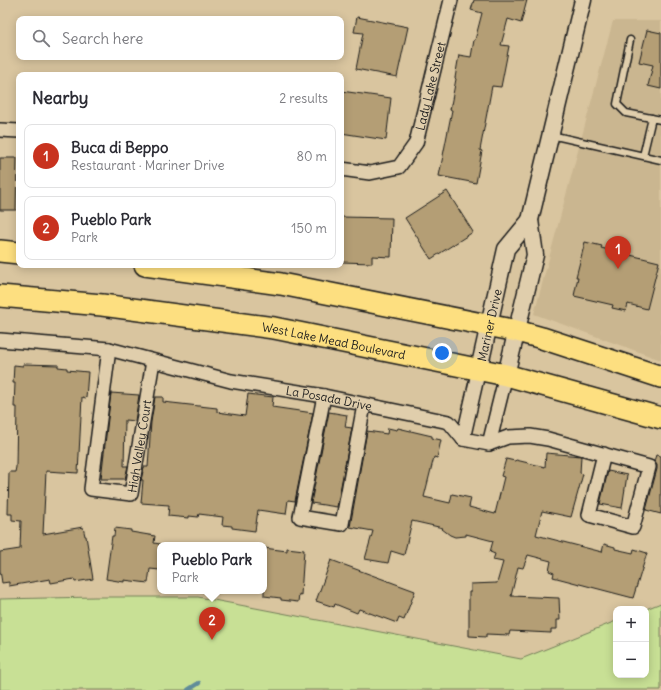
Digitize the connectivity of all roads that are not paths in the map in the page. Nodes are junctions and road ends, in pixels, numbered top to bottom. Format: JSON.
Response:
{"nodes":[{"id":1,"x":451,"y":0,"type":"edge"},
{"id":2,"x":583,"y":0,"type":"edge"},
{"id":3,"x":630,"y":40,"type":"dead end"},
{"id":4,"x":652,"y":118,"type":"junction"},
{"id":5,"x":661,"y":120,"type":"edge"},
{"id":6,"x":0,"y":130,"type":"edge"},
{"id":7,"x":16,"y":131,"type":"edge"},
{"id":8,"x":551,"y":135,"type":"junction"},
{"id":9,"x":643,"y":156,"type":"junction"},
{"id":10,"x":661,"y":160,"type":"edge"},
{"id":11,"x":344,"y":169,"type":"edge"},
{"id":12,"x":530,"y":220,"type":"junction"},
{"id":13,"x":0,"y":251,"type":"edge"},
{"id":14,"x":16,"y":253,"type":"edge"},
{"id":15,"x":166,"y":268,"type":"edge"},
{"id":16,"x":0,"y":296,"type":"edge"},
{"id":17,"x":489,"y":326,"type":"junction"},
{"id":18,"x":517,"y":331,"type":"junction"},
{"id":19,"x":0,"y":340,"type":"edge"},
{"id":20,"x":109,"y":349,"type":"junction"},
{"id":21,"x":153,"y":361,"type":"junction"},
{"id":22,"x":479,"y":369,"type":"junction"},
{"id":23,"x":506,"y":375,"type":"junction"},
{"id":24,"x":661,"y":377,"type":"edge"},
{"id":25,"x":324,"y":396,"type":"junction"},
{"id":26,"x":364,"y":405,"type":"junction"},
{"id":27,"x":661,"y":418,"type":"edge"},
{"id":28,"x":463,"y":439,"type":"junction"},
{"id":29,"x":489,"y":444,"type":"junction"},
{"id":30,"x":604,"y":454,"type":"junction"}],
"edges":[{"from":1,"to":11,"type":"street","name":"Lady Lake Street"},
{"from":2,"to":8,"type":"street","name":"Mariner Drive"},
{"from":3,"to":4,"type":"lane"},
{"from":4,"to":5,"type":"lane"},
{"from":4,"to":9,"type":"lane"},
{"from":6,"to":7,"type":"street"},
{"from":8,"to":9,"type":"lane"},
{"from":8,"to":12,"type":"street","name":"Mariner Drive"},
{"from":9,"to":10,"type":"lane"},
{"from":12,"to":17,"type":"street","name":"Mariner Drive"},
{"from":12,"to":18,"type":"street","name":"Mariner Drive"},
{"from":13,"to":14,"type":"main road"},
{"from":15,"to":17,"type":"main road"},
{"from":16,"to":22,"type":"main road","name":"West Lake Mead Boulevard"},
{"from":17,"to":18,"type":"main road"},
{"from":17,"to":22,"type":"street","name":"Mariner Drive"},
{"from":18,"to":23,"type":"street","name":"Mariner Drive"},
{"from":18,"to":24,"type":"main road"},
{"from":19,"to":20,"type":"street","name":"La Posada Drive"},
{"from":20,"to":21,"type":"street","name":"La Posada Drive"},
{"from":20,"to":21,"type":"street","name":"High Valley Court"},
{"from":21,"to":25,"type":"street","name":"La Posada Drive"},
{"from":22,"to":23,"type":"main road","name":"West Lake Mead Boulevard"},
{"from":22,"to":28,"type":"street","name":"Mariner Drive"},
{"from":23,"to":27,"type":"main road","name":"West Lake Mead Boulevard"},
{"from":23,"to":29,"type":"street","name":"Mariner Drive"},
{"from":25,"to":26,"type":"street","name":"La Posada Drive"},
{"from":25,"to":26,"type":"street"},
{"from":26,"to":28,"type":"street","name":"La Posada Drive"},
{"from":28,"to":29,"type":"street"},
{"from":29,"to":30,"type":"street"},
{"from":30,"to":30,"type":"street"}]}
